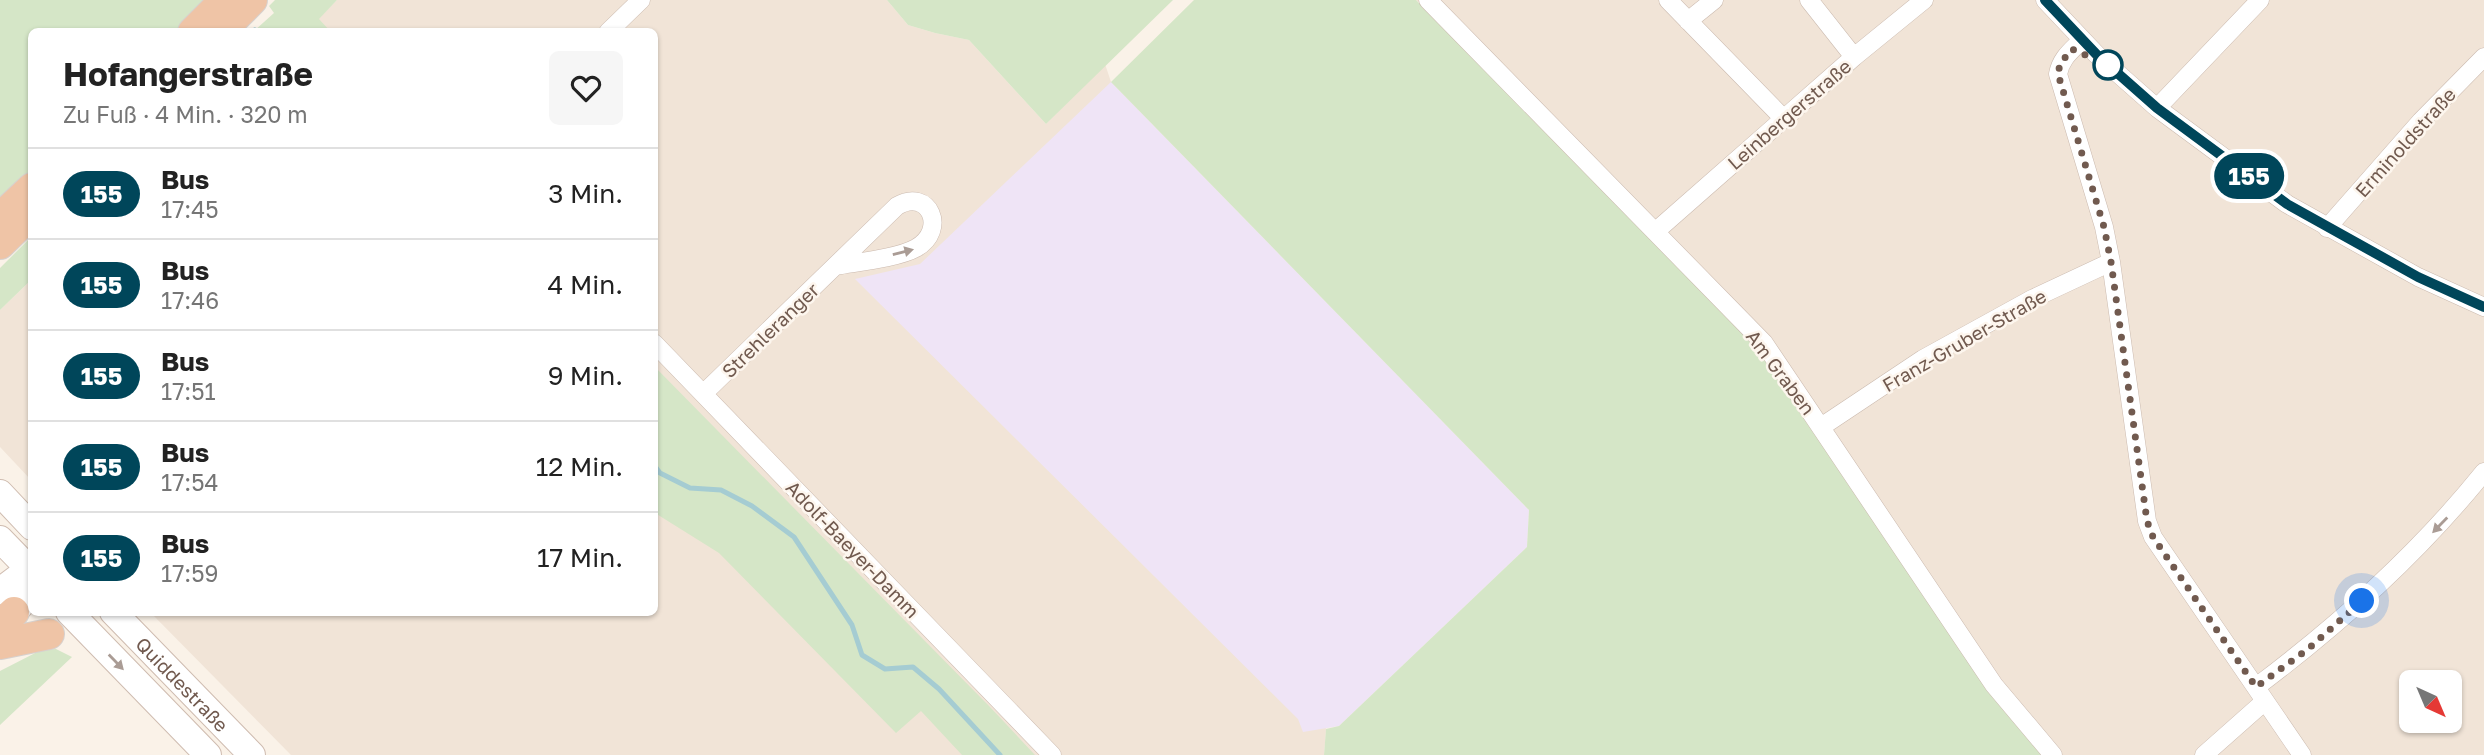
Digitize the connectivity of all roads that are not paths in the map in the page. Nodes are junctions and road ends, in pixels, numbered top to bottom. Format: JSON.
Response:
{"nodes":[{"id":1,"x":226,"y":0,"type":"edge"},
{"id":2,"x":253,"y":0,"type":"edge"},
{"id":3,"x":640,"y":0,"type":"edge"},
{"id":4,"x":1668,"y":0,"type":"edge"},
{"id":5,"x":1714,"y":0,"type":"edge"},
{"id":6,"x":1809,"y":0,"type":"edge"},
{"id":7,"x":1924,"y":0,"type":"edge"},
{"id":8,"x":2045,"y":0,"type":"edge"},
{"id":9,"x":2260,"y":0,"type":"edge"},
{"id":10,"x":1433,"y":2,"type":"edge"},
{"id":11,"x":1688,"y":21,"type":"junction"},
{"id":12,"x":197,"y":28,"type":"edge"},
{"id":13,"x":224,"y":28,"type":"edge"},
{"id":14,"x":612,"y":28,"type":"edge"},
{"id":15,"x":2082,"y":40,"type":"junction"},
{"id":16,"x":1854,"y":57,"type":"junction"},
{"id":17,"x":2484,"y":57,"type":"edge"},
{"id":18,"x":2157,"y":108,"type":"junction"},
{"id":19,"x":1783,"y":118,"type":"junction"},
{"id":20,"x":28,"y":192,"type":"edge"},
{"id":21,"x":28,"y":217,"type":"edge"},
{"id":22,"x":0,"y":218,"type":"edge"},
{"id":23,"x":2327,"y":228,"type":"junction"},
{"id":24,"x":1656,"y":231,"type":"junction"},
{"id":25,"x":0,"y":244,"type":"edge"},
{"id":26,"x":2111,"y":262,"type":"junction"},
{"id":27,"x":836,"y":266,"type":"junction"},
{"id":28,"x":2484,"y":307,"type":"edge"},
{"id":29,"x":658,"y":346,"type":"edge"},
{"id":30,"x":704,"y":393,"type":"junction"},
{"id":31,"x":1821,"y":427,"type":"junction"},
{"id":32,"x":2484,"y":472,"type":"edge"},
{"id":33,"x":0,"y":494,"type":"edge"},
{"id":34,"x":28,"y":523,"type":"edge"},
{"id":35,"x":0,"y":539,"type":"edge"},
{"id":36,"x":20,"y":590,"type":"edge"},
{"id":37,"x":73,"y":616,"type":"edge"},
{"id":38,"x":117,"y":616,"type":"edge"},
{"id":39,"x":49,"y":635,"type":"joint"},
{"id":40,"x":91,"y":636,"type":"junction"},
{"id":41,"x":0,"y":644,"type":"edge"},
{"id":42,"x":2261,"y":694,"type":"junction"},
{"id":43,"x":208,"y":755,"type":"edge"},
{"id":44,"x":252,"y":755,"type":"edge"},
{"id":45,"x":1052,"y":755,"type":"edge"},
{"id":46,"x":2053,"y":755,"type":"edge"},
{"id":47,"x":2204,"y":755,"type":"edge"},
{"id":48,"x":2302,"y":755,"type":"edge"}],
"edges":[{"from":1,"to":12,"type":"highway"},
{"from":2,"to":13,"type":"highway"},
{"from":3,"to":14,"type":"street"},
{"from":4,"to":11,"type":"street"},
{"from":5,"to":11,"type":"street"},
{"from":6,"to":16,"type":"street"},
{"from":7,"to":16,"type":"street","name":"Leinbergerstraße"},
{"from":8,"to":15,"type":"street"},
{"from":9,"to":18,"type":"street"},
{"from":10,"to":24,"type":"street","name":"Am Graben"},
{"from":11,"to":19,"type":"street"},
{"from":15,"to":18,"type":"street"},
{"from":15,"to":26,"type":"street"},
{"from":16,"to":19,"type":"street","name":"Leinbergerstraße"},
{"from":17,"to":23,"type":"street","name":"Erminoldstraße"},
{"from":18,"to":23,"type":"street"},
{"from":19,"to":24,"type":"street","name":"Leinbergerstraße"},
{"from":20,"to":22,"type":"highway"},
{"from":21,"to":25,"type":"highway"},
{"from":23,"to":28,"type":"street"},
{"from":24,"to":31,"type":"street","name":"Am Graben"},
{"from":26,"to":31,"type":"street","name":"Franz-Gruber-Straße"},
{"from":26,"to":42,"type":"street"},
{"from":27,"to":27,"type":"street","name":"Strehleranger","one_way":true},
{"from":27,"to":30,"type":"street","name":"Strehleranger"},
{"from":29,"to":30,"type":"street","name":"Adolf-Baeyer-Damm"},
{"from":30,"to":45,"type":"street","name":"Adolf-Baeyer-Damm"},
{"from":31,"to":46,"type":"street","name":"Am Graben"},
{"from":32,"to":42,"type":"street","one_way":true},
{"from":33,"to":34,"type":"main road"},
{"from":35,"to":36,"type":"main road"},
{"from":37,"to":40,"type":"main road","name":"Quiddestraße"},
{"from":38,"to":44,"type":"main road","name":"Quiddestraße"},
{"from":39,"to":40,"type":"main road"},
{"from":39,"to":41,"type":"highway"},
{"from":40,"to":43,"type":"main road","name":"Quiddestraße","one_way":true},
{"from":42,"to":47,"type":"street"},
{"from":42,"to":48,"type":"street"}]}
